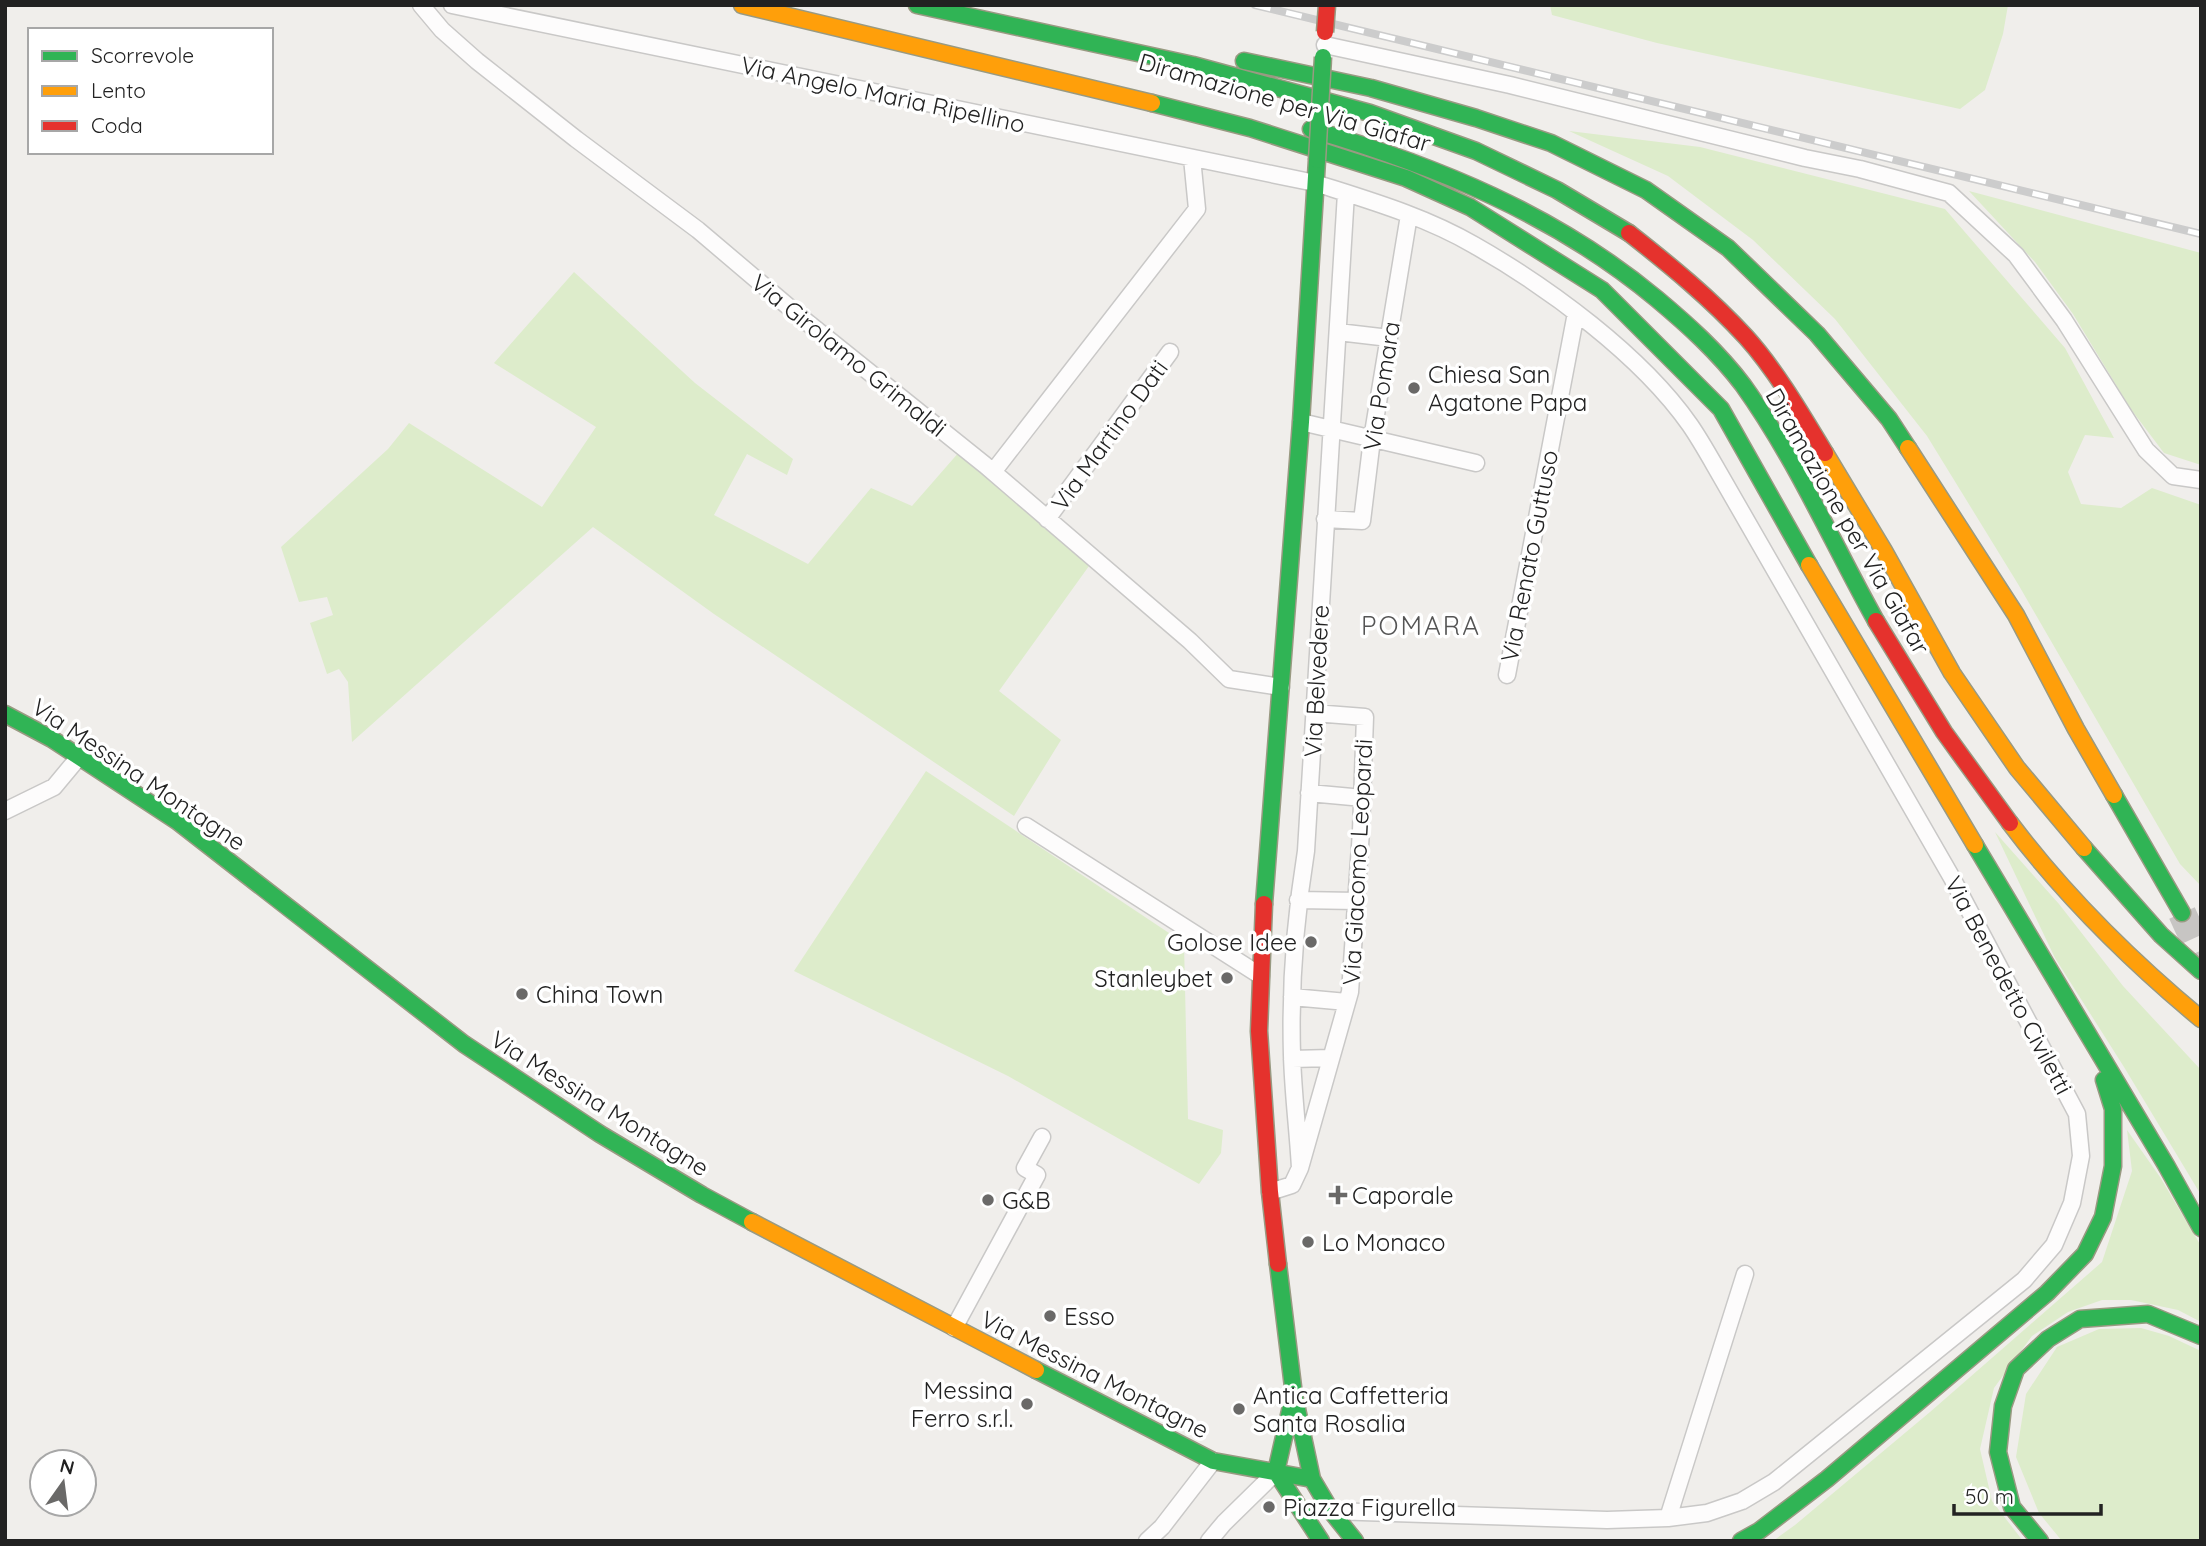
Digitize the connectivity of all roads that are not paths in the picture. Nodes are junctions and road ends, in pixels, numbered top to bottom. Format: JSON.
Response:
{"nodes":[{"id":1,"x":421,"y":5,"type":"edge"},
{"id":2,"x":452,"y":5,"type":"edge"},
{"id":3,"x":742,"y":5,"type":"edge"},
{"id":4,"x":759,"y":5,"type":"edge"},
{"id":5,"x":917,"y":5,"type":"edge"},
{"id":6,"x":1327,"y":5,"type":"edge"},
{"id":7,"x":1020,"y":26,"type":"junction"},
{"id":8,"x":1324,"y":45,"type":"junction"},
{"id":9,"x":1128,"y":81,"type":"dead end"},
{"id":10,"x":1229,"y":106,"type":"dead end"},
{"id":11,"x":1267,"y":117,"type":"dead end"},
{"id":12,"x":1293,"y":124,"type":"dead end"},
{"id":13,"x":1192,"y":158,"type":"junction"},
{"id":14,"x":1314,"y":183,"type":"junction"},
{"id":15,"x":1346,"y":193,"type":"junction"},
{"id":16,"x":1409,"y":215,"type":"junction"},
{"id":17,"x":1576,"y":313,"type":"junction"},
{"id":18,"x":1338,"y":332,"type":"junction"},
{"id":19,"x":1389,"y":338,"type":"junction"},
{"id":20,"x":1170,"y":352,"type":"dead end"},
{"id":21,"x":1301,"y":422,"type":"junction"},
{"id":22,"x":1330,"y":429,"type":"junction"},
{"id":23,"x":1372,"y":439,"type":"junction"},
{"id":24,"x":1476,"y":463,"type":"dead end"},
{"id":25,"x":993,"y":472,"type":"junction"},
{"id":26,"x":2201,"y":480,"type":"edge"},
{"id":27,"x":1048,"y":519,"type":"junction"},
{"id":28,"x":1325,"y":519,"type":"junction"},
{"id":29,"x":1507,"y":675,"type":"dead end"},
{"id":30,"x":1281,"y":687,"type":"junction"},
{"id":31,"x":1314,"y":713,"type":"junction"},
{"id":32,"x":5,"y":714,"type":"edge"},
{"id":33,"x":79,"y":757,"type":"junction"},
{"id":34,"x":1309,"y":793,"type":"junction"},
{"id":35,"x":1363,"y":798,"type":"junction"},
{"id":36,"x":5,"y":811,"type":"edge"},
{"id":37,"x":1026,"y":825,"type":"dead end"},
{"id":38,"x":1298,"y":900,"type":"junction"},
{"id":39,"x":1357,"y":901,"type":"junction"},
{"id":40,"x":2182,"y":913,"type":"tunnel mouth"},
{"id":41,"x":2201,"y":971,"type":"edge"},
{"id":42,"x":1261,"y":975,"type":"junction"},
{"id":43,"x":1292,"y":997,"type":"junction"},
{"id":44,"x":1347,"y":1002,"type":"junction"},
{"id":45,"x":2201,"y":1019,"type":"edge"},
{"id":46,"x":2091,"y":1041,"type":"junction"},
{"id":47,"x":1331,"y":1058,"type":"junction"},
{"id":48,"x":1292,"y":1059,"type":"junction"},
{"id":49,"x":1042,"y":1137,"type":"dead end"},
{"id":50,"x":1300,"y":1168,"type":"junction"},
{"id":51,"x":1270,"y":1192,"type":"junction"},
{"id":52,"x":2201,"y":1228,"type":"edge"},
{"id":53,"x":1745,"y":1274,"type":"dead end"},
{"id":54,"x":954,"y":1328,"type":"junction"},
{"id":55,"x":2201,"y":1336,"type":"edge"},
{"id":56,"x":1294,"y":1395,"type":"junction"},
{"id":57,"x":1213,"y":1461,"type":"junction"},
{"id":58,"x":1276,"y":1472,"type":"junction"},
{"id":59,"x":1312,"y":1479,"type":"junction"},
{"id":60,"x":1331,"y":1511,"type":"junction"},
{"id":61,"x":1668,"y":1518,"type":"junction"},
{"id":62,"x":1147,"y":1541,"type":"edge"},
{"id":63,"x":1209,"y":1541,"type":"edge"},
{"id":64,"x":1321,"y":1541,"type":"edge"},
{"id":65,"x":1355,"y":1541,"type":"edge"},
{"id":66,"x":1741,"y":1541,"type":"edge"},
{"id":67,"x":2040,"y":1541,"type":"edge"}],
"edges":[{"from":1,"to":25,"type":"street","name":"Via Girolamo Grimaldi"},
{"from":2,"to":13,"type":"street","name":"Via Angelo Maria Ripellino"},
{"from":3,"to":46,"type":"main road"},
{"from":4,"to":9,"type":"main road","name":"Diramazione per Via Giafar"},
{"from":5,"to":7,"type":"main road","name":"Diramazione per Via Giafar"},
{"from":6,"to":8,"type":"main road","bridge":true},
{"from":7,"to":40,"type":"main road"},
{"from":7,"to":41,"type":"main road","name":"Diramazione per Via Giafar"},
{"from":8,"to":14,"type":"main road","bridge":true},
{"from":8,"to":26,"type":"street"},
{"from":10,"to":11,"type":"main road","name":"Diramazione per Via Giafar"},
{"from":12,"to":45,"type":"main road","name":"Diramazione per Via Giafar"},
{"from":13,"to":14,"type":"street","name":"Via Angelo Maria Ripellino"},
{"from":13,"to":25,"type":"street"},
{"from":14,"to":15,"type":"street","name":"Via Benedetto Civiletti"},
{"from":14,"to":21,"type":"main road"},
{"from":15,"to":16,"type":"street","name":"Via Benedetto Civiletti"},
{"from":15,"to":18,"type":"street","name":"Via Belvedere"},
{"from":16,"to":17,"type":"street","name":"Via Benedetto Civiletti"},
{"from":16,"to":19,"type":"street","name":"Via Pomara"},
{"from":17,"to":29,"type":"street","name":"Via Renato Guttuso"},
{"from":17,"to":61,"type":"street","name":"Via Benedetto Civiletti"},
{"from":18,"to":19,"type":"street"},
{"from":18,"to":22,"type":"street","name":"Via Belvedere"},
{"from":19,"to":23,"type":"street","name":"Via Pomara"},
{"from":20,"to":27,"type":"street","name":"Via Martino Dati"},
{"from":21,"to":22,"type":"street"},
{"from":21,"to":30,"type":"main road"},
{"from":22,"to":23,"type":"street"},
{"from":22,"to":28,"type":"street","name":"Via Belvedere"},
{"from":23,"to":24,"type":"street"},
{"from":23,"to":28,"type":"street","name":"Via Pomara"},
{"from":25,"to":27,"type":"street","name":"Via Girolamo Grimaldi"},
{"from":27,"to":30,"type":"street","name":"Via Girolamo Grimaldi"},
{"from":28,"to":31,"type":"street","name":"Via Belvedere"},
{"from":30,"to":42,"type":"main road"},
{"from":31,"to":34,"type":"street","name":"Via Belvedere"},
{"from":31,"to":35,"type":"street","name":"Via Giacomo Leopardi"},
{"from":32,"to":33,"type":"main road","name":"Via Messina Montagne"},
{"from":33,"to":36,"type":"street"},
{"from":33,"to":54,"type":"main road","name":"Via Messina Montagne"},
{"from":34,"to":35,"type":"street"},
{"from":34,"to":38,"type":"street","name":"Via Belvedere"},
{"from":35,"to":39,"type":"street","name":"Via Giacomo Leopardi"},
{"from":37,"to":42,"type":"street"},
{"from":38,"to":39,"type":"street"},
{"from":38,"to":43,"type":"street","name":"Via Belvedere"},
{"from":39,"to":44,"type":"street","name":"Via Giacomo Leopardi"},
{"from":42,"to":51,"type":"main road"},
{"from":43,"to":44,"type":"street"},
{"from":43,"to":48,"type":"street","name":"Via Belvedere"},
{"from":44,"to":47,"type":"street","name":"Via Giacomo Leopardi"},
{"from":46,"to":52,"type":"main road"},
{"from":46,"to":66,"type":"main road"},
{"from":47,"to":48,"type":"street"},
{"from":47,"to":50,"type":"street","name":"Via Giacomo Leopardi"},
{"from":48,"to":50,"type":"street","name":"Via Belvedere"},
{"from":49,"to":54,"type":"street"},
{"from":50,"to":51,"type":"street"},
{"from":51,"to":56,"type":"main road"},
{"from":53,"to":61,"type":"street"},
{"from":54,"to":57,"type":"main road","name":"Via Messina Montagne"},
{"from":55,"to":67,"type":"main road"},
{"from":56,"to":58,"type":"main road"},
{"from":56,"to":59,"type":"main road"},
{"from":57,"to":58,"type":"main road","name":"Via Messina Montagne"},
{"from":57,"to":62,"type":"street"},
{"from":58,"to":59,"type":"main road","name":"Via Messina Montagne"},
{"from":58,"to":63,"type":"street"},
{"from":58,"to":64,"type":"main road"},
{"from":59,"to":60,"type":"main road"},
{"from":60,"to":61,"type":"street","name":"Via Benedetto Civiletti"},
{"from":60,"to":65,"type":"main road"}]}
